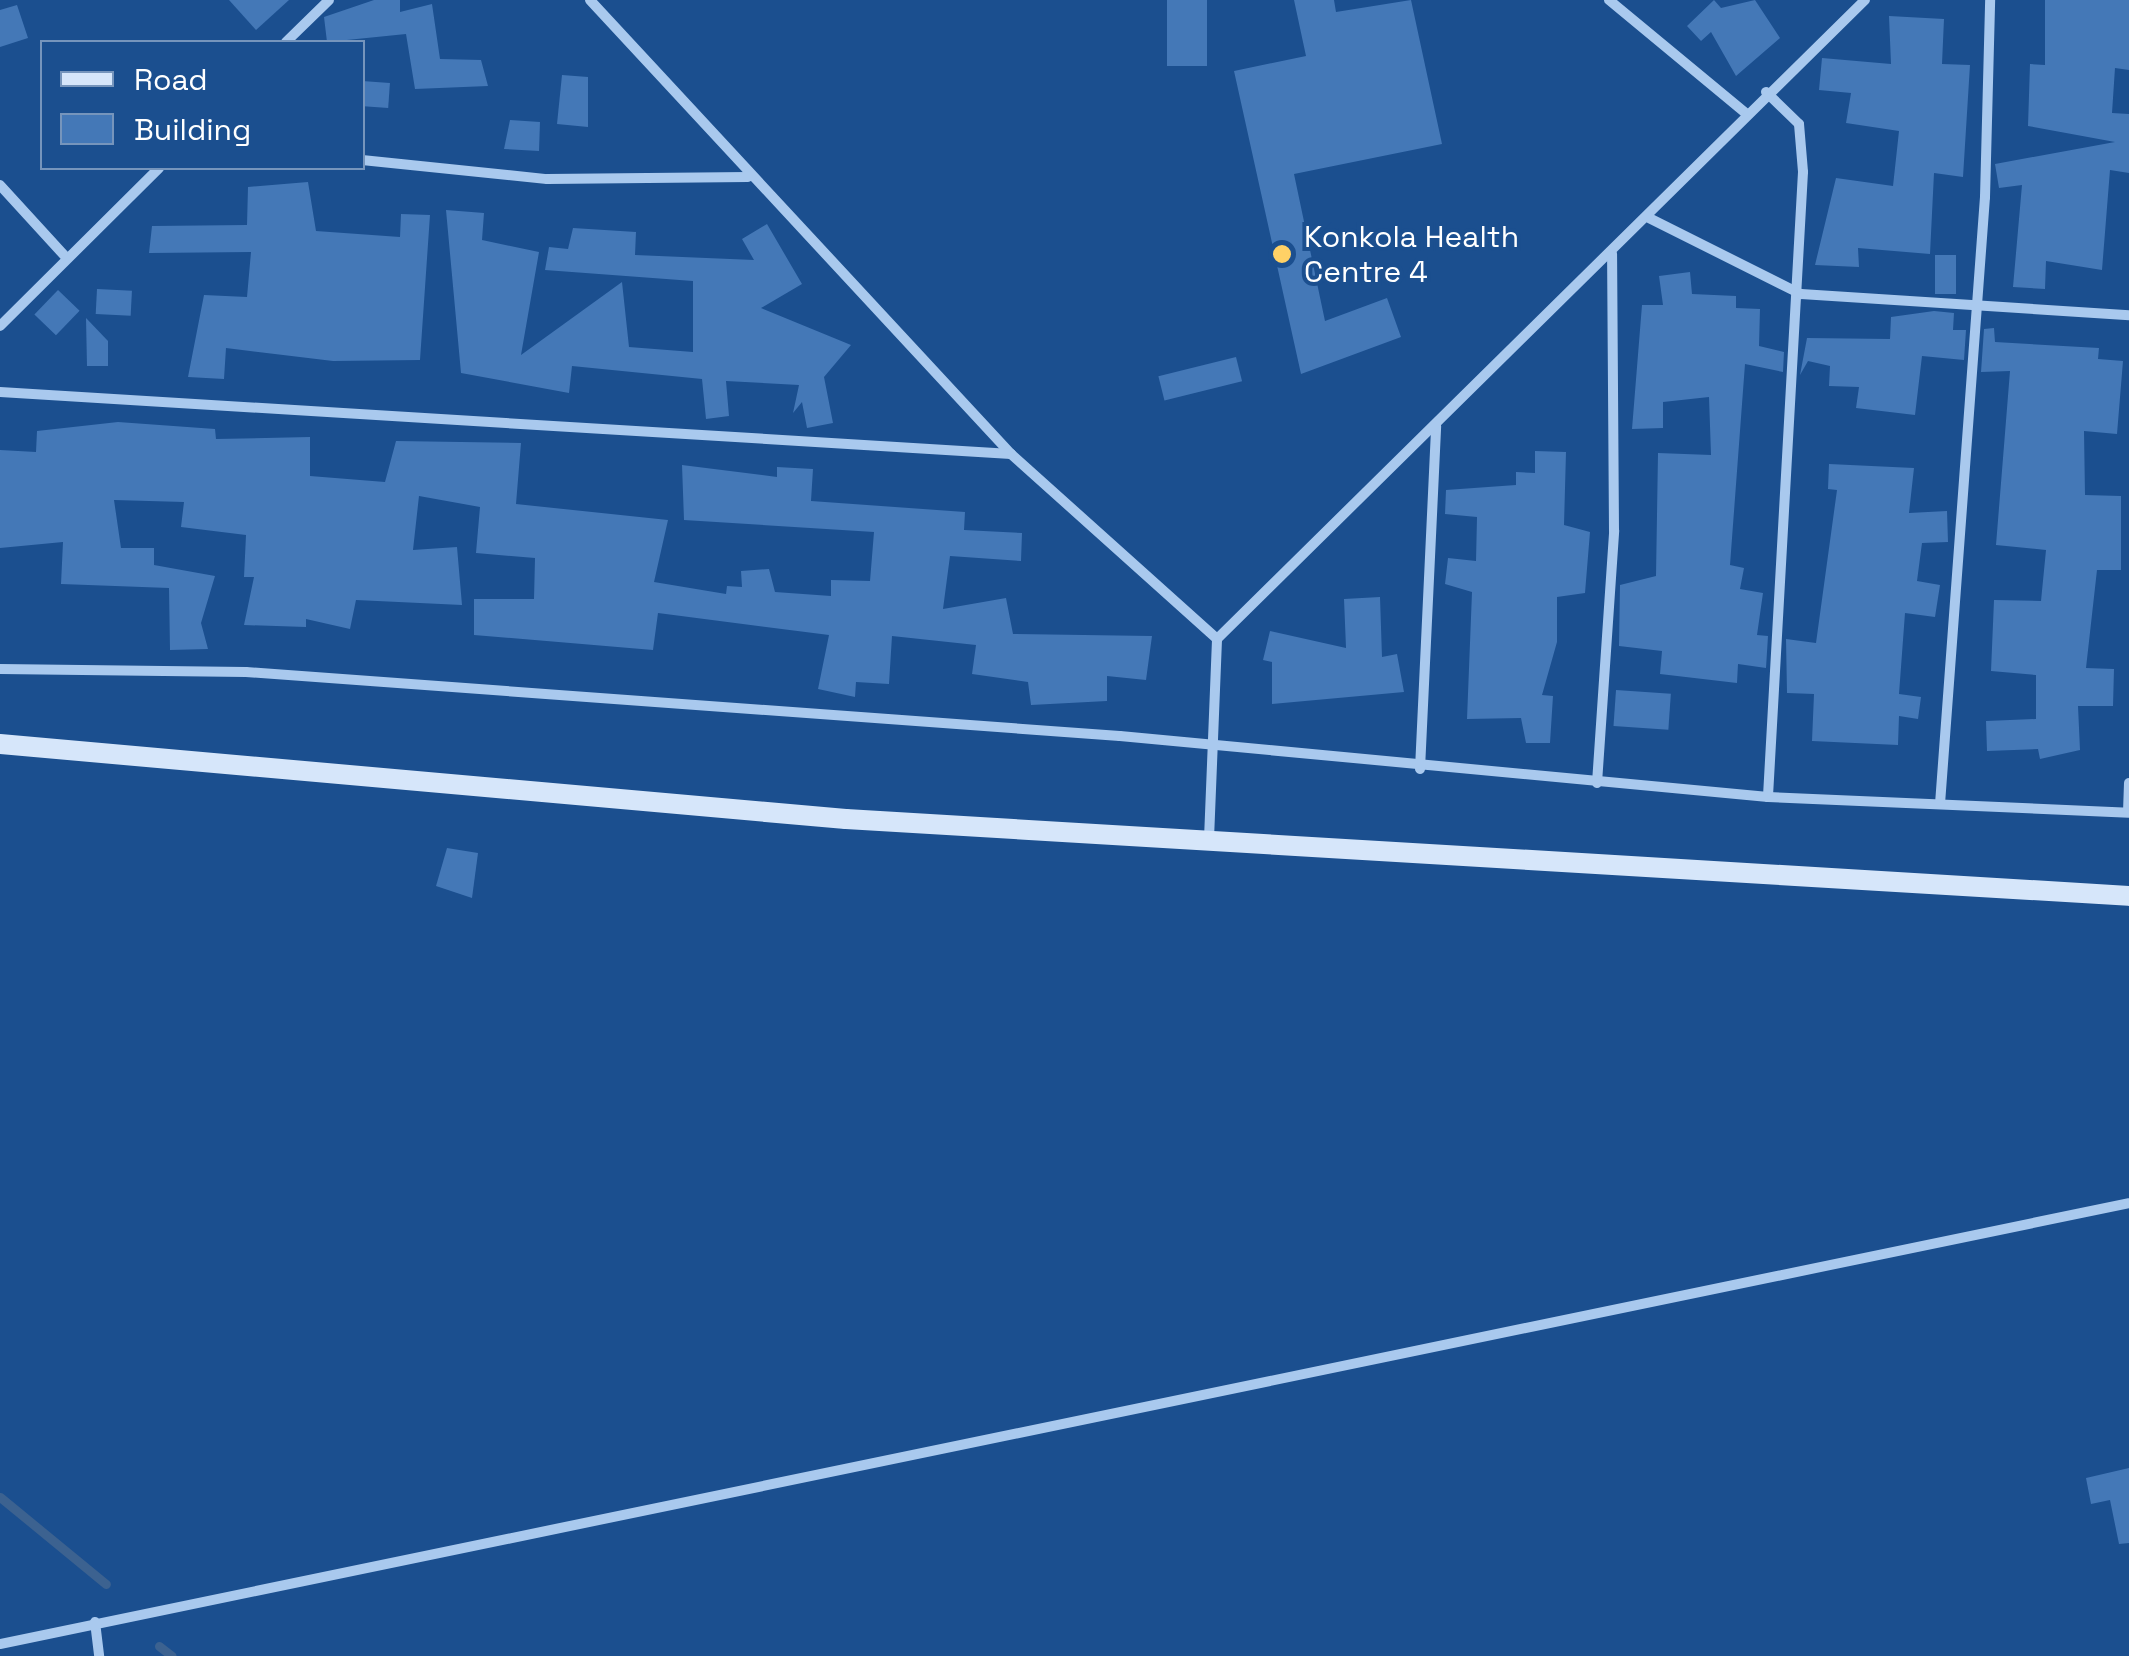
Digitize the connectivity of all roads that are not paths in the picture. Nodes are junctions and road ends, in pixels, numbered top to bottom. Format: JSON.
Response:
{"nodes":[{"id":1,"x":329,"y":0,"type":"edge"},
{"id":2,"x":590,"y":0,"type":"edge"},
{"id":3,"x":1608,"y":0,"type":"edge"},
{"id":4,"x":1865,"y":0,"type":"edge"},
{"id":5,"x":1990,"y":0,"type":"edge"},
{"id":6,"x":288,"y":40,"type":"edge"},
{"id":7,"x":1766,"y":92,"type":"junction"},
{"id":8,"x":1747,"y":114,"type":"junction"},
{"id":9,"x":365,"y":160,"type":"edge"},
{"id":10,"x":157,"y":170,"type":"edge"},
{"id":11,"x":748,"y":177,"type":"junction"},
{"id":12,"x":0,"y":185,"type":"edge"},
{"id":13,"x":1649,"y":218,"type":"junction"},
{"id":14,"x":1612,"y":254,"type":"junction"},
{"id":15,"x":64,"y":255,"type":"junction"},
{"id":16,"x":1801,"y":294,"type":"junction"},
{"id":17,"x":1976,"y":306,"type":"junction"},
{"id":18,"x":2129,"y":315,"type":"edge"},
{"id":19,"x":0,"y":326,"type":"edge"},
{"id":20,"x":0,"y":392,"type":"edge"},
{"id":21,"x":1436,"y":426,"type":"junction"},
{"id":22,"x":1010,"y":454,"type":"junction"},
{"id":23,"x":1216,"y":639,"type":"junction"},
{"id":24,"x":0,"y":669,"type":"edge"},
{"id":25,"x":0,"y":744,"type":"edge"},
{"id":26,"x":1207,"y":747,"type":"junction"},
{"id":27,"x":1420,"y":769,"type":"junction"},
{"id":28,"x":1598,"y":783,"type":"junction"},
{"id":29,"x":2129,"y":783,"type":"edge"},
{"id":30,"x":1768,"y":797,"type":"junction"},
{"id":31,"x":1940,"y":804,"type":"junction"},
{"id":32,"x":2128,"y":812,"type":"edge"},
{"id":33,"x":1208,"y":839,"type":"junction"},
{"id":34,"x":2129,"y":896,"type":"edge"},
{"id":35,"x":2129,"y":1204,"type":"edge"},
{"id":36,"x":95,"y":1622,"type":"junction"},
{"id":37,"x":0,"y":1644,"type":"edge"},
{"id":38,"x":99,"y":1656,"type":"edge"}],
"edges":[{"from":1,"to":6,"type":"street"},
{"from":2,"to":11,"type":"street"},
{"from":3,"to":8,"type":"street"},
{"from":4,"to":7,"type":"street"},
{"from":5,"to":17,"type":"street"},
{"from":7,"to":8,"type":"street"},
{"from":7,"to":16,"type":"street"},
{"from":8,"to":13,"type":"street"},
{"from":9,"to":11,"type":"street"},
{"from":10,"to":15,"type":"street"},
{"from":11,"to":22,"type":"street"},
{"from":12,"to":15,"type":"street"},
{"from":13,"to":14,"type":"street"},
{"from":13,"to":16,"type":"street"},
{"from":14,"to":21,"type":"street"},
{"from":14,"to":28,"type":"street"},
{"from":15,"to":19,"type":"street"},
{"from":16,"to":17,"type":"street"},
{"from":16,"to":30,"type":"street"},
{"from":17,"to":18,"type":"street"},
{"from":17,"to":31,"type":"street"},
{"from":20,"to":22,"type":"street"},
{"from":21,"to":23,"type":"street"},
{"from":21,"to":27,"type":"street"},
{"from":22,"to":23,"type":"street"},
{"from":23,"to":26,"type":"street"},
{"from":24,"to":26,"type":"street"},
{"from":25,"to":33,"type":"street"},
{"from":26,"to":27,"type":"street"},
{"from":26,"to":33,"type":"street"},
{"from":27,"to":28,"type":"street"},
{"from":28,"to":30,"type":"street"},
{"from":29,"to":32,"type":"street"},
{"from":30,"to":31,"type":"street"},
{"from":31,"to":32,"type":"street"},
{"from":33,"to":34,"type":"street"},
{"from":35,"to":36,"type":"street"},
{"from":36,"to":37,"type":"street"},
{"from":36,"to":38,"type":"street"}]}
